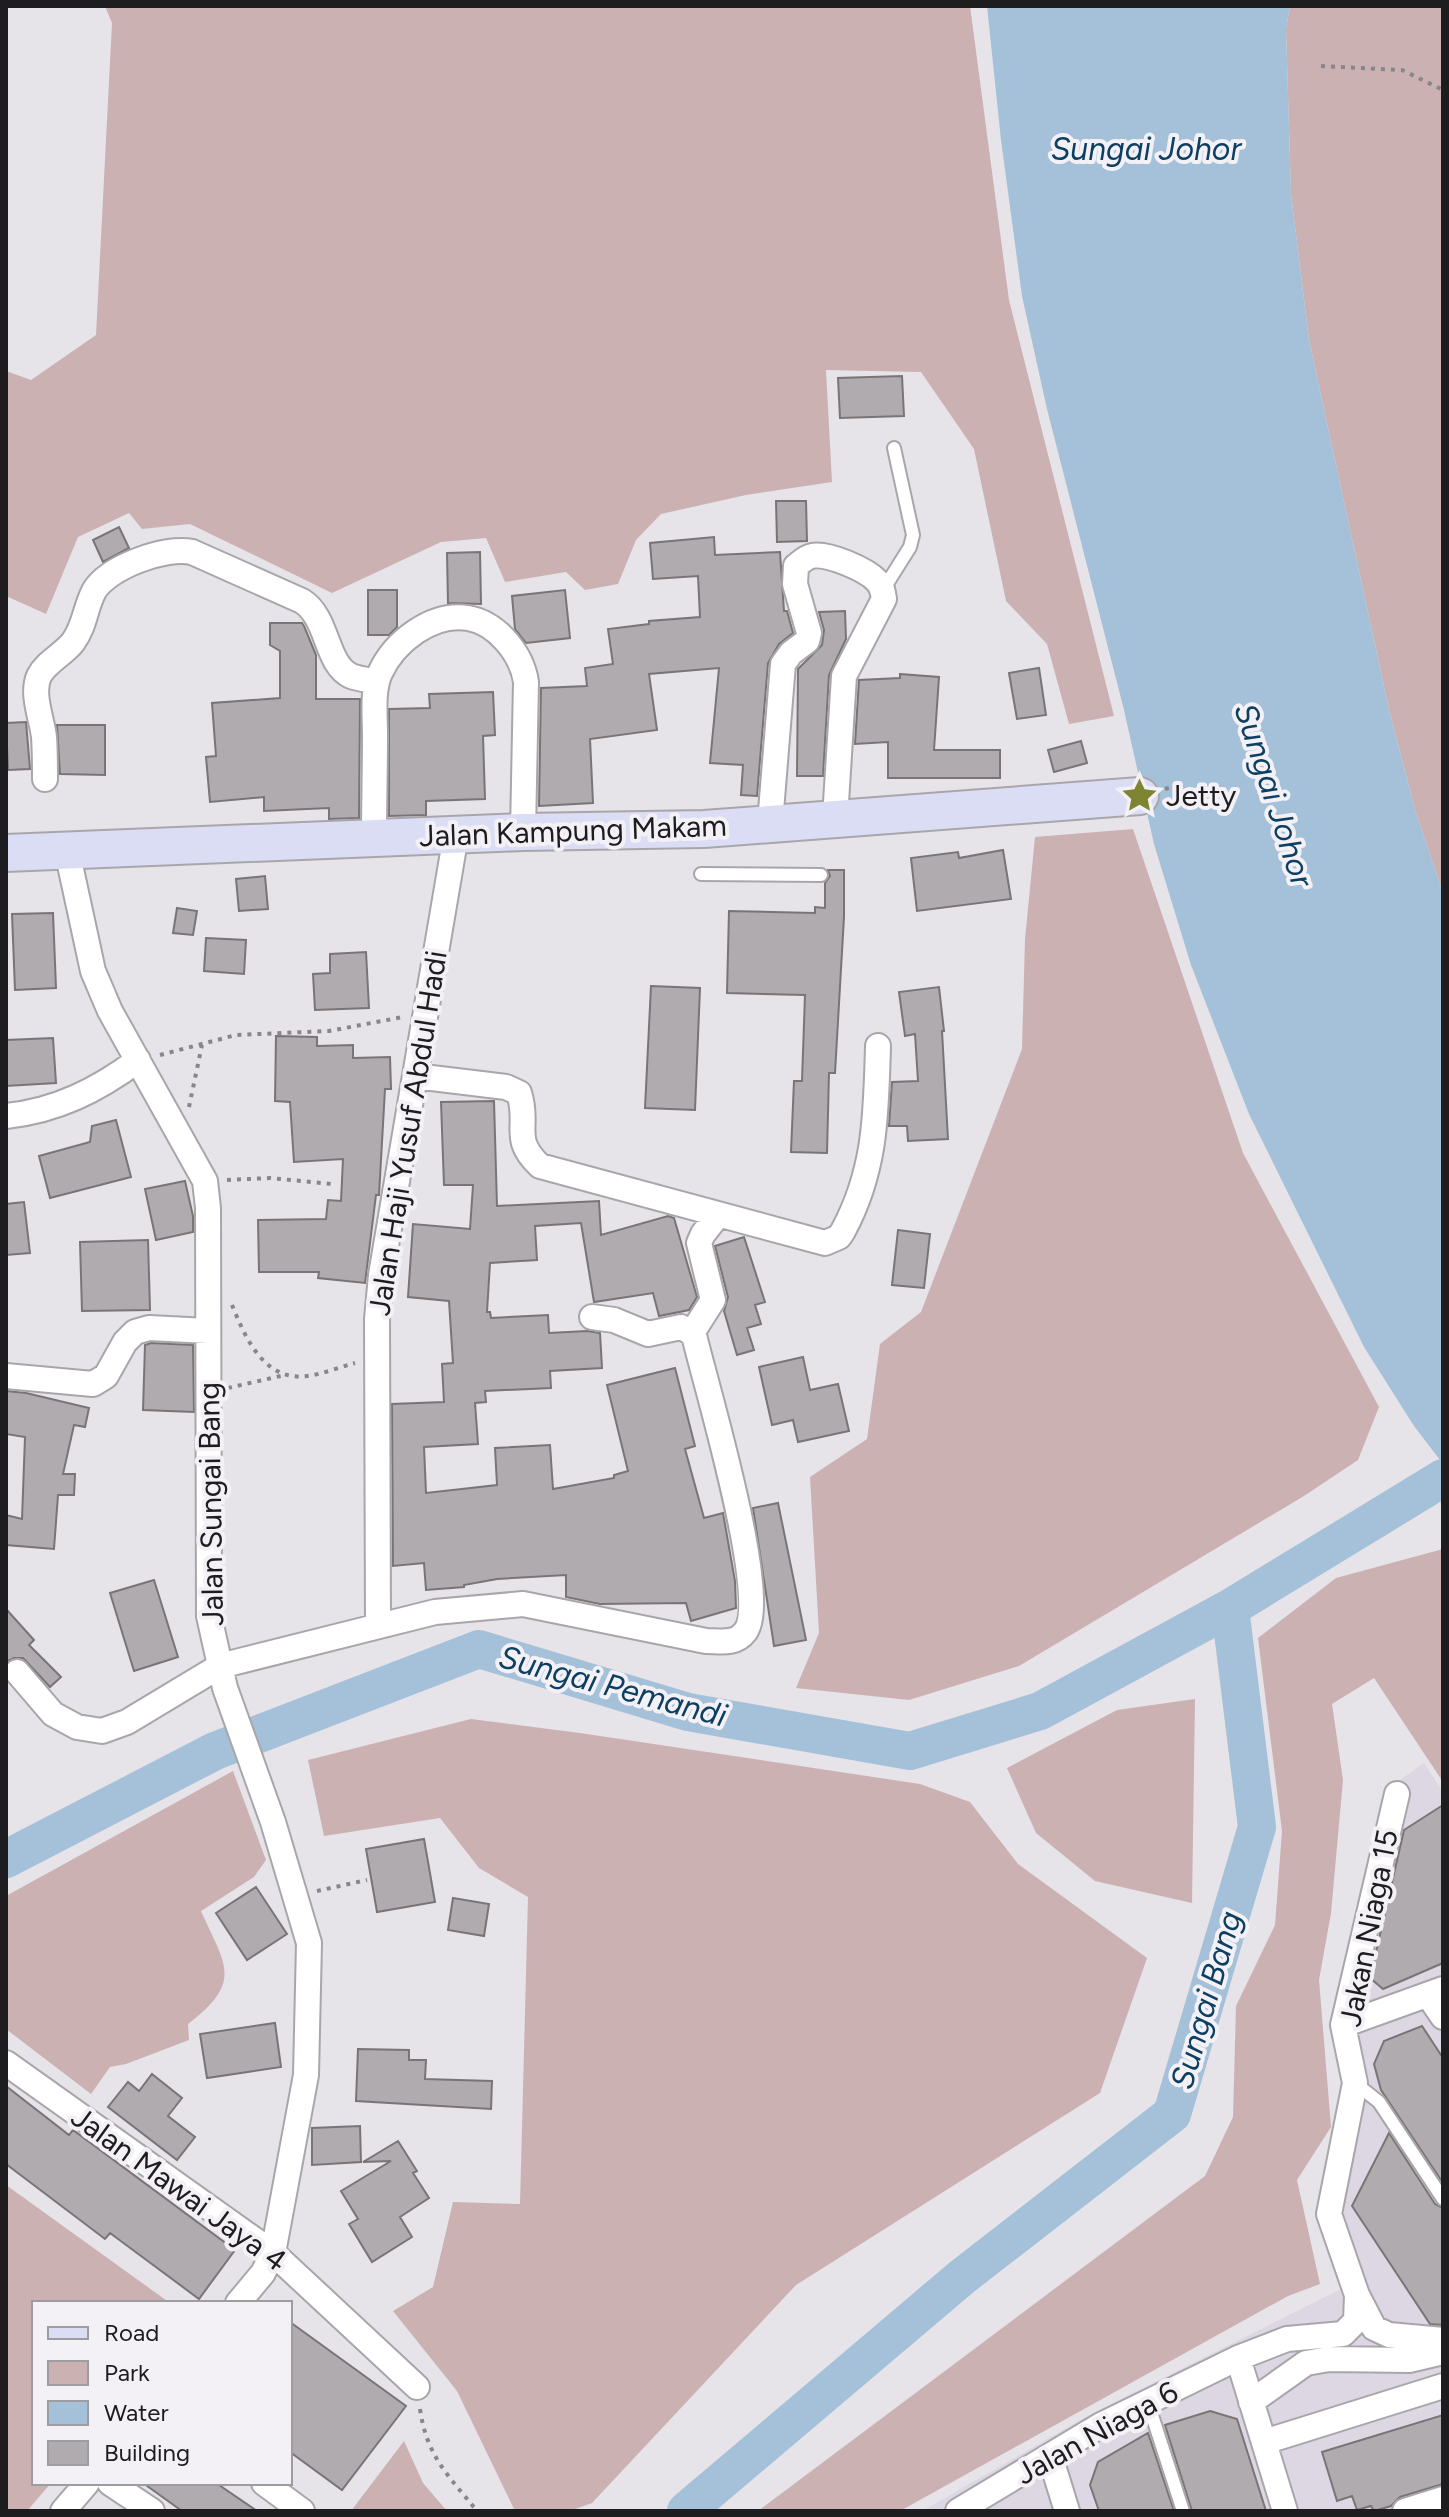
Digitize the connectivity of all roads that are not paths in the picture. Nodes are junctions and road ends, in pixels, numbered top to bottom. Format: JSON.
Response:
{"nodes":[{"id":1,"x":894,"y":448,"type":"dead end"},
{"id":2,"x":883,"y":590,"type":"junction"},
{"id":3,"x":377,"y":682,"type":"junction"},
{"id":4,"x":45,"y":779,"type":"dead end"},
{"id":5,"x":1140,"y":796,"type":"dead end"},
{"id":6,"x":835,"y":818,"type":"junction"},
{"id":7,"x":770,"y":823,"type":"junction"},
{"id":8,"x":523,"y":832,"type":"junction"},
{"id":9,"x":456,"y":835,"type":"junction"},
{"id":10,"x":374,"y":839,"type":"junction"},
{"id":11,"x":67,"y":851,"type":"junction"},
{"id":12,"x":6,"y":853,"type":"edge"},
{"id":13,"x":701,"y":874,"type":"dead end"},
{"id":14,"x":821,"y":875,"type":"dead end"},
{"id":15,"x":878,"y":1046,"type":"dead end"},
{"id":16,"x":138,"y":1060,"type":"junction"},
{"id":17,"x":415,"y":1076,"type":"junction"},
{"id":18,"x":6,"y":1116,"type":"edge"},
{"id":19,"x":718,"y":1215,"type":"junction"},
{"id":20,"x":592,"y":1317,"type":"dead end"},
{"id":21,"x":208,"y":1331,"type":"junction"},
{"id":22,"x":692,"y":1333,"type":"junction"},
{"id":23,"x":6,"y":1376,"type":"edge"},
{"id":24,"x":378,"y":1625,"type":"junction"},
{"id":25,"x":17,"y":1672,"type":"dead end"},
{"id":26,"x":222,"y":1677,"type":"junction"},
{"id":27,"x":1397,"y":1794,"type":"dead end"},
{"id":28,"x":1436,"y":1992,"type":"edge"},
{"id":29,"x":1443,"y":2017,"type":"edge"},
{"id":30,"x":1343,"y":2025,"type":"junction"},
{"id":31,"x":6,"y":2063,"type":"edge"},
{"id":32,"x":1355,"y":2083,"type":"junction"},
{"id":33,"x":1443,"y":2199,"type":"edge"},
{"id":34,"x":273,"y":2253,"type":"junction"},
{"id":35,"x":1357,"y":2295,"type":"junction"},
{"id":36,"x":240,"y":2301,"type":"edge"},
{"id":37,"x":1443,"y":2340,"type":"edge"},
{"id":38,"x":1443,"y":2352,"type":"edge"},
{"id":39,"x":1238,"y":2358,"type":"junction"},
{"id":40,"x":1443,"y":2386,"type":"edge"},
{"id":41,"x":417,"y":2387,"type":"road end"},
{"id":42,"x":1251,"y":2402,"type":"junction"},
{"id":43,"x":1148,"y":2403,"type":"junction"},
{"id":44,"x":1264,"y":2442,"type":"junction"},
{"id":45,"x":1050,"y":2456,"type":"junction"},
{"id":46,"x":85,"y":2485,"type":"edge"},
{"id":47,"x":113,"y":2485,"type":"edge"},
{"id":48,"x":267,"y":2485,"type":"edge"},
{"id":49,"x":1443,"y":2499,"type":"edge"},
{"id":50,"x":63,"y":2511,"type":"edge"},
{"id":51,"x":152,"y":2511,"type":"edge"},
{"id":52,"x":302,"y":2511,"type":"edge"},
{"id":53,"x":958,"y":2511,"type":"edge"},
{"id":54,"x":1067,"y":2511,"type":"edge"},
{"id":55,"x":1183,"y":2511,"type":"edge"},
{"id":56,"x":1285,"y":2511,"type":"edge"},
{"id":57,"x":1405,"y":2511,"type":"edge"}],
"edges":[{"from":1,"to":2,"type":"lane"},
{"from":2,"to":6,"type":"street"},
{"from":2,"to":7,"type":"street"},
{"from":3,"to":4,"type":"street"},
{"from":3,"to":8,"type":"street"},
{"from":3,"to":10,"type":"street"},
{"from":5,"to":6,"type":"street","name":"Jalan Kampung Makam"},
{"from":6,"to":7,"type":"street","name":"Jalan Kampung Makam"},
{"from":7,"to":8,"type":"street","name":"Jalan Kampung Makam"},
{"from":8,"to":9,"type":"street","name":"Jalan Kampung Makam"},
{"from":9,"to":10,"type":"street","name":"Jalan Kampung Makam"},
{"from":9,"to":17,"type":"street","name":"Jalan Haji Yusuf Abdul Hadi"},
{"from":10,"to":11,"type":"street","name":"Jalan Kampung Makam"},
{"from":11,"to":12,"type":"street","name":"Jalan Kampung Makam"},
{"from":11,"to":16,"type":"street","name":"Jalan Sungai Bang"},
{"from":13,"to":14,"type":"lane"},
{"from":15,"to":19,"type":"street"},
{"from":16,"to":18,"type":"street"},
{"from":16,"to":21,"type":"street","name":"Jalan Sungai Bang"},
{"from":17,"to":19,"type":"street"},
{"from":17,"to":24,"type":"street","name":"Jalan Haji Yusuf Abdul Hadi"},
{"from":19,"to":22,"type":"street"},
{"from":20,"to":22,"type":"street"},
{"from":21,"to":23,"type":"street"},
{"from":21,"to":26,"type":"street","name":"Jalan Sungai Bang"},
{"from":22,"to":24,"type":"street"},
{"from":24,"to":26,"type":"street"},
{"from":25,"to":26,"type":"street"},
{"from":26,"to":34,"type":"street","name":"Jalan Sungai Bang"},
{"from":27,"to":30,"type":"street","name":"Jakan Niaga 15"},
{"from":28,"to":29,"type":"street"},
{"from":28,"to":30,"type":"street"},
{"from":30,"to":32,"type":"street","name":"Jakan Niaga 15"},
{"from":31,"to":34,"type":"street","name":"Jalan Mawai Jaya 4"},
{"from":32,"to":33,"type":"lane"},
{"from":32,"to":35,"type":"street","name":"Jakan Niaga 15"},
{"from":34,"to":36,"type":"street","name":"Jalan Sungai Bang"},
{"from":34,"to":41,"type":"street","name":"Jalan Mawai Jaya 4"},
{"from":35,"to":37,"type":"street","name":"Jakan Niaga 15"},
{"from":35,"to":39,"type":"street","name":"Jalan Niaga 6"},
{"from":38,"to":42,"type":"street"},
{"from":39,"to":42,"type":"street"},
{"from":39,"to":43,"type":"street","name":"Jalan Niaga 6"},
{"from":40,"to":44,"type":"street"},
{"from":42,"to":44,"type":"street"},
{"from":43,"to":45,"type":"street","name":"Jalan Niaga 6"},
{"from":43,"to":55,"type":"lane"},
{"from":44,"to":56,"type":"street"},
{"from":45,"to":53,"type":"street","name":"Jalan Niaga 6"},
{"from":45,"to":54,"type":"street"},
{"from":46,"to":50,"type":"street"},
{"from":47,"to":51,"type":"street"},
{"from":48,"to":52,"type":"street"},
{"from":49,"to":57,"type":"street"}]}
